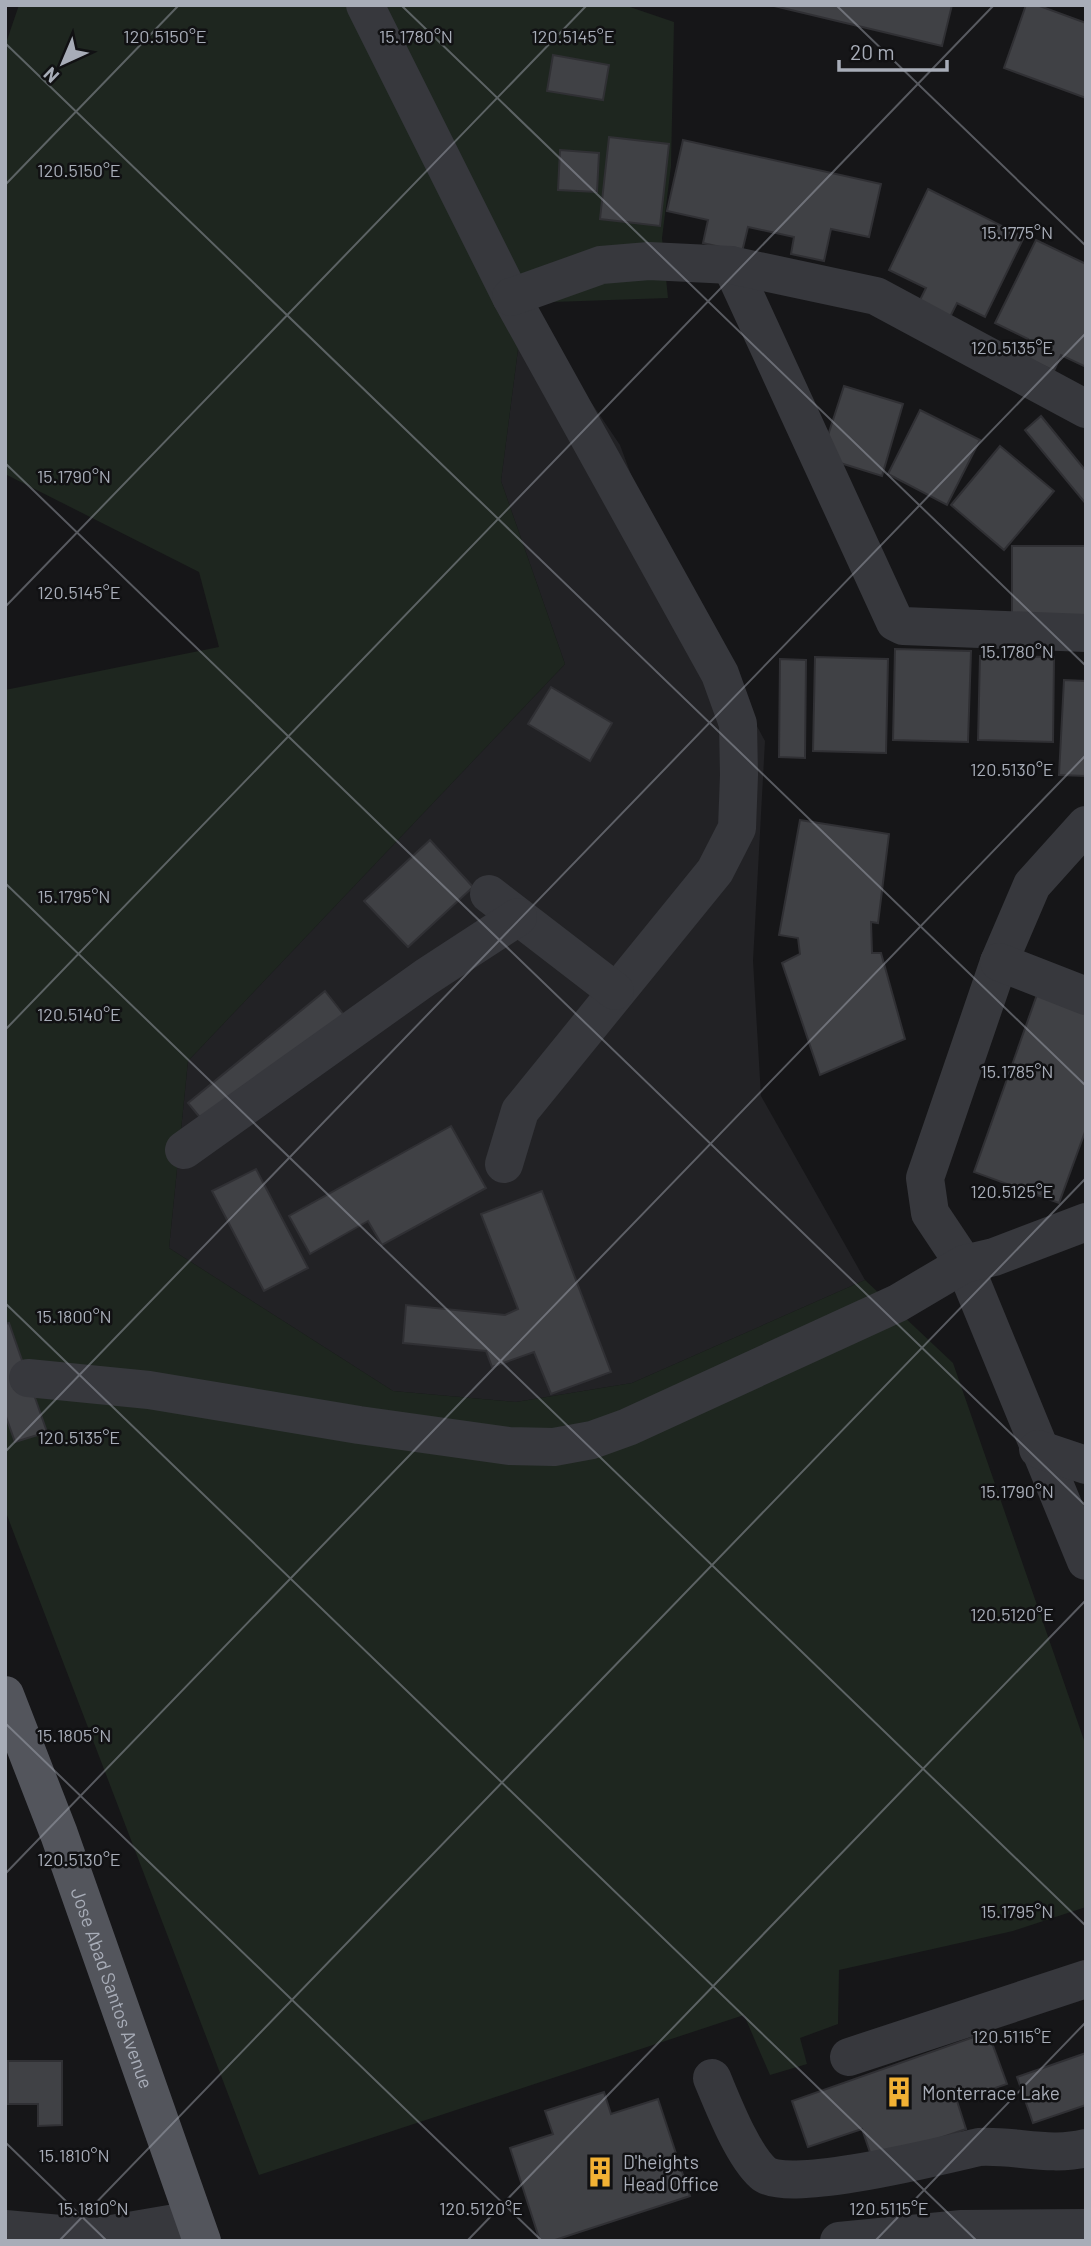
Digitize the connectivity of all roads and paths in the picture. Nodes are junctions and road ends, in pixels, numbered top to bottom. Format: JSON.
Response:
{"nodes":[{"id":1,"x":365,"y":5,"type":"edge"},
{"id":2,"x":731,"y":265,"type":"junction"},
{"id":3,"x":511,"y":297,"type":"junction"},
{"id":4,"x":1086,"y":409,"type":"edge"},
{"id":5,"x":1086,"y":633,"type":"edge"},
{"id":6,"x":1086,"y":825,"type":"edge"},
{"id":7,"x":999,"y":962,"type":"junction"},
{"id":8,"x":615,"y":992,"type":"junction"},
{"id":9,"x":1086,"y":996,"type":"edge"},
{"id":10,"x":184,"y":1150,"type":"dead end"},
{"id":11,"x":504,"y":1164,"type":"dead end"},
{"id":12,"x":1086,"y":1222,"type":"edge"},
{"id":13,"x":964,"y":1264,"type":"junction"},
{"id":14,"x":28,"y":1378,"type":"dead end"},
{"id":15,"x":1038,"y":1449,"type":"junction"},
{"id":16,"x":1086,"y":1465,"type":"edge"},
{"id":17,"x":1086,"y":1561,"type":"edge"},
{"id":18,"x":5,"y":1695,"type":"edge"},
{"id":19,"x":1086,"y":1979,"type":"edge"},
{"id":20,"x":849,"y":2057,"type":"dead end"},
{"id":21,"x":712,"y":2078,"type":"dead end"},
{"id":22,"x":1086,"y":2148,"type":"edge"},
{"id":23,"x":1086,"y":2228,"type":"edge"},
{"id":24,"x":5,"y":2229,"type":"edge"},
{"id":25,"x":197,"y":2230,"type":"edge"},
{"id":26,"x":839,"y":2241,"type":"edge"}],
"edges":[{"from":1,"to":3,"type":"street"},
{"from":2,"to":3,"type":"street"},
{"from":2,"to":4,"type":"street"},
{"from":2,"to":5,"type":"street"},
{"from":3,"to":8,"type":"street"},
{"from":6,"to":7,"type":"street"},
{"from":7,"to":9,"type":"street"},
{"from":7,"to":13,"type":"street"},
{"from":8,"to":10,"type":"street"},
{"from":8,"to":11,"type":"street"},
{"from":12,"to":13,"type":"street"},
{"from":13,"to":14,"type":"street"},
{"from":13,"to":15,"type":"street"},
{"from":15,"to":16,"type":"street"},
{"from":15,"to":17,"type":"street"},
{"from":18,"to":25,"type":"main road","name":"Jose Abad Santos Avenue"},
{"from":19,"to":20,"type":"street"},
{"from":21,"to":22,"type":"street"},
{"from":23,"to":26,"type":"street"},
{"from":24,"to":25,"type":"street"}]}
